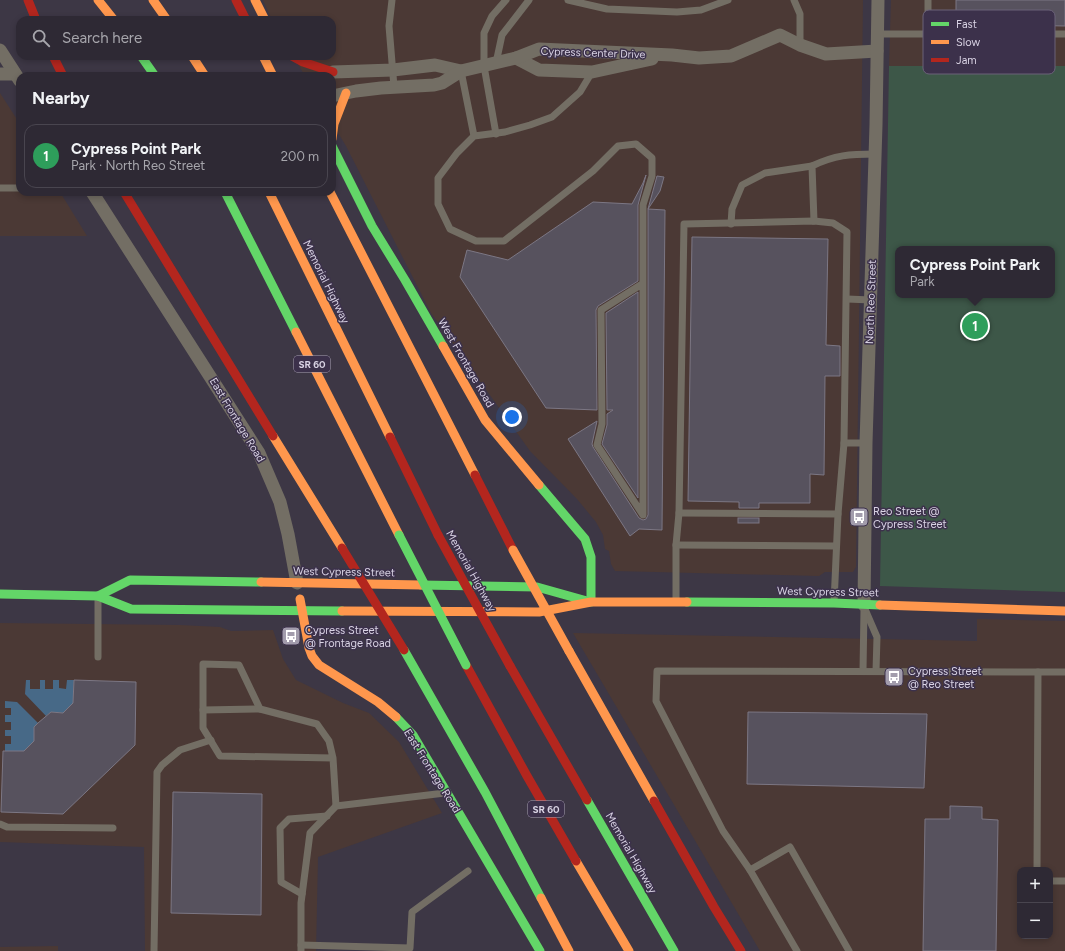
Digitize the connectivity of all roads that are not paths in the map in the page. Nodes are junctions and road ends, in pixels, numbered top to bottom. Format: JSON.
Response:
{"nodes":[{"id":1,"x":28,"y":0,"type":"edge"},
{"id":2,"x":98,"y":0,"type":"edge"},
{"id":3,"x":153,"y":0,"type":"edge"},
{"id":4,"x":236,"y":0,"type":"edge"},
{"id":5,"x":255,"y":0,"type":"edge"},
{"id":6,"x":392,"y":0,"type":"edge"},
{"id":7,"x":506,"y":0,"type":"edge"},
{"id":8,"x":529,"y":0,"type":"edge"},
{"id":9,"x":568,"y":0,"type":"edge"},
{"id":10,"x":728,"y":0,"type":"edge"},
{"id":11,"x":794,"y":0,"type":"edge"},
{"id":12,"x":878,"y":0,"type":"edge"},
{"id":13,"x":34,"y":16,"type":"edge"},
{"id":14,"x":111,"y":16,"type":"edge"},
{"id":15,"x":170,"y":16,"type":"edge"},
{"id":16,"x":244,"y":16,"type":"edge"},
{"id":17,"x":263,"y":16,"type":"edge"},
{"id":18,"x":877,"y":34,"type":"junction"},
{"id":19,"x":923,"y":34,"type":"edge"},
{"id":20,"x":800,"y":45,"type":"junction"},
{"id":21,"x":0,"y":50,"type":"edge"},
{"id":22,"x":877,"y":51,"type":"junction"},
{"id":23,"x":672,"y":55,"type":"junction"},
{"id":24,"x":516,"y":58,"type":"junction"},
{"id":25,"x":55,"y":60,"type":"edge"},
{"id":26,"x":144,"y":60,"type":"edge"},
{"id":27,"x":195,"y":60,"type":"edge"},
{"id":28,"x":265,"y":60,"type":"edge"},
{"id":29,"x":296,"y":60,"type":"edge"},
{"id":30,"x":490,"y":64,"type":"junction"},
{"id":31,"x":392,"y":70,"type":"junction"},
{"id":32,"x":461,"y":71,"type":"junction"},
{"id":33,"x":61,"y":72,"type":"edge"},
{"id":34,"x":152,"y":72,"type":"edge"},
{"id":35,"x":202,"y":72,"type":"edge"},
{"id":36,"x":271,"y":72,"type":"edge"},
{"id":37,"x":324,"y":72,"type":"edge"},
{"id":38,"x":592,"y":72,"type":"junction"},
{"id":39,"x":0,"y":74,"type":"edge"},
{"id":40,"x":336,"y":74,"type":"edge"},
{"id":41,"x":16,"y":75,"type":"edge"},
{"id":42,"x":16,"y":78,"type":"edge"},
{"id":43,"x":394,"y":87,"type":"junction"},
{"id":44,"x":346,"y":93,"type":"junction"},
{"id":45,"x":336,"y":95,"type":"edge"},
{"id":46,"x":336,"y":119,"type":"edge"},
{"id":47,"x":496,"y":134,"type":"junction"},
{"id":48,"x":474,"y":136,"type":"junction"},
{"id":49,"x":336,"y":154,"type":"edge"},
{"id":50,"x":876,"y":154,"type":"junction"},
{"id":51,"x":812,"y":166,"type":"junction"},
{"id":52,"x":0,"y":188,"type":"edge"},
{"id":53,"x":16,"y":188,"type":"edge"},
{"id":54,"x":95,"y":196,"type":"edge"},
{"id":55,"x":127,"y":196,"type":"edge"},
{"id":56,"x":227,"y":196,"type":"edge"},
{"id":57,"x":271,"y":196,"type":"edge"},
{"id":58,"x":332,"y":196,"type":"edge"},
{"id":59,"x":814,"y":221,"type":"junction"},
{"id":60,"x":732,"y":224,"type":"junction"},
{"id":61,"x":642,"y":284,"type":"junction"},
{"id":62,"x":847,"y":299,"type":"junction"},
{"id":63,"x":871,"y":300,"type":"junction"},
{"id":64,"x":844,"y":443,"type":"junction"},
{"id":65,"x":866,"y":443,"type":"junction"},
{"id":66,"x":679,"y":513,"type":"junction"},
{"id":67,"x":838,"y":514,"type":"junction"},
{"id":68,"x":676,"y":545,"type":"junction"},
{"id":69,"x":836,"y":546,"type":"junction"},
{"id":70,"x":297,"y":583,"type":"junction"},
{"id":71,"x":0,"y":594,"type":"edge"},
{"id":72,"x":98,"y":596,"type":"junction"},
{"id":73,"x":591,"y":602,"type":"junction"},
{"id":74,"x":676,"y":603,"type":"junction"},
{"id":75,"x":834,"y":603,"type":"junction"},
{"id":76,"x":864,"y":606,"type":"junction"},
{"id":77,"x":302,"y":610,"type":"junction"},
{"id":78,"x":1065,"y":611,"type":"edge"},
{"id":79,"x":98,"y":657,"type":"dead end"},
{"id":80,"x":862,"y":671,"type":"junction"},
{"id":81,"x":876,"y":671,"type":"junction"},
{"id":82,"x":1038,"y":672,"type":"junction"},
{"id":83,"x":1065,"y":672,"type":"edge"},
{"id":84,"x":260,"y":709,"type":"junction"},
{"id":85,"x":203,"y":710,"type":"junction"},
{"id":86,"x":210,"y":740,"type":"junction"},
{"id":87,"x":333,"y":758,"type":"junction"},
{"id":88,"x":447,"y":793,"type":"junction"},
{"id":89,"x":336,"y":806,"type":"junction"},
{"id":90,"x":327,"y":816,"type":"junction"},
{"id":91,"x":0,"y":824,"type":"edge"},
{"id":92,"x":113,"y":828,"type":"dead end"},
{"id":93,"x":1036,"y":867,"type":"edge"},
{"id":94,"x":750,"y":870,"type":"junction"},
{"id":95,"x":468,"y":871,"type":"dead end"},
{"id":96,"x":1053,"y":881,"type":"edge"},
{"id":97,"x":1065,"y":881,"type":"edge"},
{"id":98,"x":302,"y":894,"type":"junction"},
{"id":99,"x":301,"y":948,"type":"edge"},
{"id":100,"x":410,"y":950,"type":"edge"},
{"id":101,"x":154,"y":951,"type":"edge"},
{"id":102,"x":540,"y":951,"type":"edge"},
{"id":103,"x":569,"y":951,"type":"edge"},
{"id":104,"x":629,"y":951,"type":"edge"},
{"id":105,"x":674,"y":951,"type":"edge"},
{"id":106,"x":741,"y":951,"type":"edge"},
{"id":107,"x":797,"y":951,"type":"edge"},
{"id":108,"x":849,"y":951,"type":"edge"}],
"edges":[{"from":1,"to":13,"type":"main road"},
{"from":2,"to":14,"type":"main road"},
{"from":3,"to":15,"type":"main road"},
{"from":4,"to":16,"type":"main road"},
{"from":5,"to":17,"type":"main road"},
{"from":6,"to":31,"type":"lane"},
{"from":7,"to":30,"type":"lane"},
{"from":8,"to":30,"type":"lane"},
{"from":9,"to":10,"type":"lane"},
{"from":11,"to":20,"type":"lane"},
{"from":12,"to":18,"type":"street","name":"North Reo Street"},
{"from":18,"to":19,"type":"lane"},
{"from":18,"to":22,"type":"street","name":"North Reo Street"},
{"from":20,"to":22,"type":"street","name":"Cypress Center Drive"},
{"from":20,"to":23,"type":"street","name":"Cypress Center Drive"},
{"from":21,"to":41,"type":"street"},
{"from":22,"to":50,"type":"street","name":"North Reo Street"},
{"from":23,"to":24,"type":"street","name":"Cypress Center Drive"},
{"from":23,"to":38,"type":"street","name":"Cypress Center Drive"},
{"from":24,"to":30,"type":"street","name":"Cypress Center Drive"},
{"from":24,"to":38,"type":"street","name":"Cypress Center Drive"},
{"from":25,"to":33,"type":"main road"},
{"from":26,"to":34,"type":"main road"},
{"from":27,"to":35,"type":"main road"},
{"from":28,"to":36,"type":"main road"},
{"from":29,"to":37,"type":"main road"},
{"from":30,"to":32,"type":"street","name":"Cypress Center Drive"},
{"from":30,"to":47,"type":"lane"},
{"from":31,"to":32,"type":"street","name":"Cypress Center Drive"},
{"from":31,"to":40,"type":"street","name":"Cypress Center Drive"},
{"from":31,"to":43,"type":"lane"},
{"from":32,"to":43,"type":"street","name":"Cypress Center Drive"},
{"from":32,"to":48,"type":"lane"},
{"from":38,"to":47,"type":"lane"},
{"from":39,"to":42,"type":"street"},
{"from":43,"to":44,"type":"street","name":"Cypress Center Drive"},
{"from":44,"to":45,"type":"street","name":"Cypress Center Drive"},
{"from":44,"to":46,"type":"main road"},
{"from":47,"to":48,"type":"lane"},
{"from":48,"to":61,"type":"lane"},
{"from":49,"to":73,"type":"main road","name":"West Frontage Road"},
{"from":50,"to":51,"type":"lane"},
{"from":50,"to":63,"type":"street","name":"North Reo Street"},
{"from":51,"to":59,"type":"lane"},
{"from":51,"to":60,"type":"lane"},
{"from":52,"to":53,"type":"lane"},
{"from":54,"to":70,"type":"street","name":"East Frontage Road"},
{"from":55,"to":103,"type":"main road","bridge":true},
{"from":56,"to":104,"type":"main road","number":"SR 60","bridge":true},
{"from":57,"to":105,"type":"main road","name":"Memorial Highway","bridge":true},
{"from":58,"to":106,"type":"main road","bridge":true},
{"from":59,"to":60,"type":"lane"},
{"from":59,"to":62,"type":"lane"},
{"from":60,"to":66,"type":"lane"},
{"from":61,"to":61,"type":"lane"},
{"from":62,"to":63,"type":"lane"},
{"from":62,"to":64,"type":"lane"},
{"from":63,"to":65,"type":"street","name":"North Reo Street"},
{"from":64,"to":65,"type":"lane"},
{"from":64,"to":67,"type":"lane"},
{"from":65,"to":76,"type":"street","name":"North Reo Street"},
{"from":66,"to":67,"type":"lane"},
{"from":66,"to":68,"type":"lane"},
{"from":67,"to":69,"type":"lane"},
{"from":68,"to":69,"type":"lane"},
{"from":68,"to":74,"type":"lane"},
{"from":69,"to":75,"type":"lane"},
{"from":70,"to":72,"type":"main road","name":"West Cypress Street"},
{"from":70,"to":73,"type":"main road","name":"West Cypress Street"},
{"from":70,"to":77,"type":"main road","name":"East Frontage Road"},
{"from":71,"to":72,"type":"main road","name":"West Cypress Street"},
{"from":72,"to":77,"type":"main road","name":"West Cypress Street"},
{"from":72,"to":79,"type":"lane"},
{"from":73,"to":74,"type":"main road","name":"West Cypress Street"},
{"from":73,"to":77,"type":"main road","name":"West Cypress Street"},
{"from":74,"to":75,"type":"main road","name":"West Cypress Street"},
{"from":75,"to":76,"type":"main road","name":"West Cypress Street"},
{"from":76,"to":78,"type":"main road","name":"West Cypress Street"},
{"from":76,"to":80,"type":"lane"},
{"from":76,"to":81,"type":"lane"},
{"from":77,"to":88,"type":"main road","name":"East Frontage Road"},
{"from":80,"to":81,"type":"lane"},
{"from":80,"to":94,"type":"lane"},
{"from":81,"to":82,"type":"lane"},
{"from":82,"to":83,"type":"lane"},
{"from":82,"to":93,"type":"lane"},
{"from":84,"to":85,"type":"lane"},
{"from":84,"to":85,"type":"lane"},
{"from":84,"to":87,"type":"lane"},
{"from":85,"to":86,"type":"lane"},
{"from":86,"to":87,"type":"lane"},
{"from":86,"to":101,"type":"lane"},
{"from":87,"to":89,"type":"lane"},
{"from":88,"to":89,"type":"lane"},
{"from":88,"to":102,"type":"main road","name":"East Frontage Road"},
{"from":89,"to":90,"type":"lane"},
{"from":90,"to":98,"type":"lane"},
{"from":90,"to":98,"type":"lane"},
{"from":91,"to":92,"type":"lane"},
{"from":94,"to":107,"type":"lane"},
{"from":94,"to":108,"type":"lane"},
{"from":95,"to":100,"type":"lane"},
{"from":96,"to":97,"type":"lane"},
{"from":98,"to":99,"type":"lane"},
{"from":99,"to":100,"type":"lane"}]}
